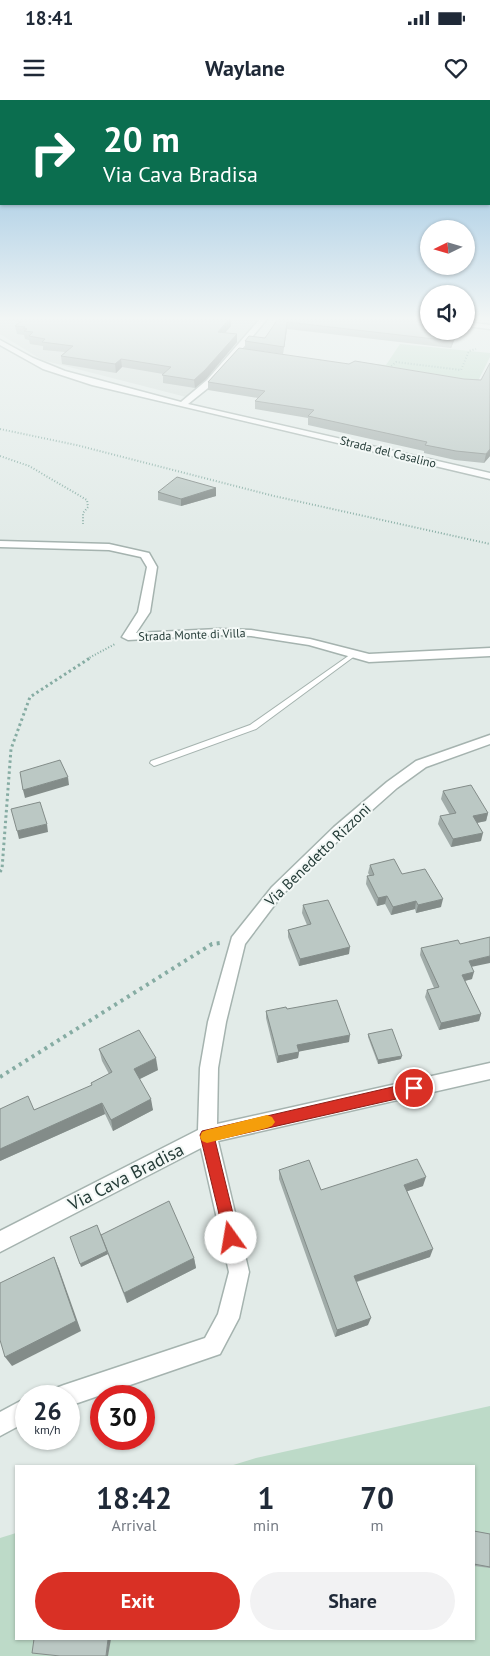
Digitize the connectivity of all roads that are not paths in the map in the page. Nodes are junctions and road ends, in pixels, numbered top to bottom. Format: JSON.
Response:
{"nodes":[{"id":1,"x":128,"y":392,"type":"edge"},
{"id":2,"x":198,"y":392,"type":"edge"},
{"id":3,"x":182,"y":405,"type":"junction"},
{"id":4,"x":490,"y":476,"type":"edge"},
{"id":5,"x":0,"y":544,"type":"edge"},
{"id":6,"x":490,"y":652,"type":"edge"},
{"id":7,"x":354,"y":654,"type":"junction"},
{"id":8,"x":490,"y":739,"type":"edge"},
{"id":9,"x":154,"y":763,"type":"dead end"},
{"id":10,"x":490,"y":1071,"type":"edge"},
{"id":11,"x":207,"y":1135,"type":"junction"},
{"id":12,"x":0,"y":1242,"type":"edge"},
{"id":13,"x":80,"y":1391,"type":"edge"},
{"id":14,"x":15,"y":1416,"type":"edge"},
{"id":15,"x":0,"y":1425,"type":"edge"}],
"edges":[{"from":1,"to":3,"type":"street","name":"Strada del Casalino"},
{"from":2,"to":3,"type":"street"},
{"from":3,"to":4,"type":"street","name":"Strada del Casalino"},
{"from":5,"to":7,"type":"street","name":"Strada Monte di Villa"},
{"from":6,"to":7,"type":"street","name":"Strada Monte di Villa"},
{"from":7,"to":9,"type":"lane"},
{"from":8,"to":11,"type":"street","name":"Via Benedetto Rizzoni"},
{"from":10,"to":11,"type":"street","name":"Via Cava Bradisa"},
{"from":11,"to":12,"type":"street","name":"Via Cava Bradisa"},
{"from":11,"to":13,"type":"street","name":"Via Benedetto Rizzoni"},
{"from":14,"to":15,"type":"street"}]}
